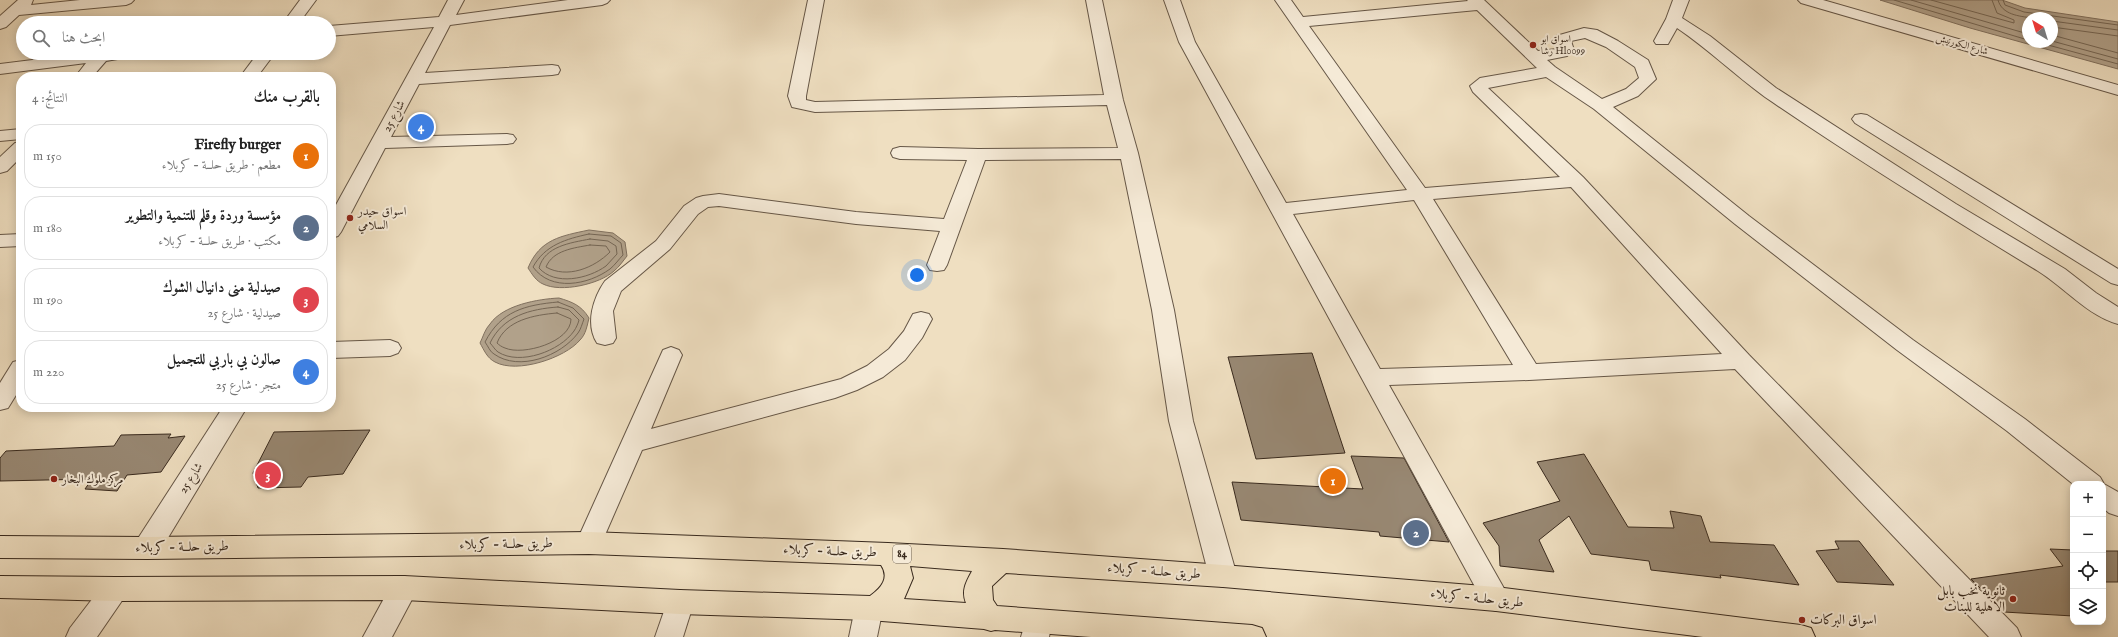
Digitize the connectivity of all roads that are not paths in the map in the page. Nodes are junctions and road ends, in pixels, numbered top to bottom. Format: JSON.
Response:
{"nodes":[{"id":1,"x":27,"y":0,"type":"edge"},
{"id":2,"x":126,"y":0,"type":"edge"},
{"id":3,"x":308,"y":0,"type":"edge"},
{"id":4,"x":456,"y":0,"type":"edge"},
{"id":5,"x":602,"y":0,"type":"edge"},
{"id":6,"x":816,"y":0,"type":"edge"},
{"id":7,"x":1094,"y":0,"type":"edge"},
{"id":8,"x":1172,"y":0,"type":"edge"},
{"id":9,"x":1283,"y":0,"type":"edge"},
{"id":10,"x":1681,"y":0,"type":"edge"},
{"id":11,"x":1806,"y":0,"type":"edge"},
{"id":12,"x":1477,"y":2,"type":"edge"},
{"id":13,"x":15,"y":11,"type":"junction"},
{"id":14,"x":296,"y":16,"type":"edge"},
{"id":15,"x":1674,"y":19,"type":"junction"},
{"id":16,"x":445,"y":21,"type":"junction"},
{"id":17,"x":1298,"y":22,"type":"junction"},
{"id":18,"x":0,"y":24,"type":"edge"},
{"id":19,"x":336,"y":30,"type":"edge"},
{"id":20,"x":1662,"y":41,"type":"dead end"},
{"id":21,"x":70,"y":60,"type":"edge"},
{"id":22,"x":98,"y":60,"type":"edge"},
{"id":23,"x":261,"y":60,"type":"edge"},
{"id":24,"x":1541,"y":64,"type":"junction"},
{"id":25,"x":0,"y":69,"type":"edge"},
{"id":26,"x":552,"y":70,"type":"dead end"},
{"id":27,"x":87,"y":72,"type":"edge"},
{"id":28,"x":252,"y":72,"type":"edge"},
{"id":29,"x":414,"y":79,"type":"junction"},
{"id":30,"x":2118,"y":90,"type":"edge"},
{"id":31,"x":1114,"y":100,"type":"junction"},
{"id":32,"x":1600,"y":105,"type":"junction"},
{"id":33,"x":1861,"y":119,"type":"dead end"},
{"id":34,"x":16,"y":134,"type":"edge"},
{"id":35,"x":0,"y":136,"type":"edge"},
{"id":36,"x":507,"y":139,"type":"dead end"},
{"id":37,"x":379,"y":143,"type":"junction"},
{"id":38,"x":16,"y":152,"type":"edge"},
{"id":39,"x":900,"y":153,"type":"dead end"},
{"id":40,"x":1129,"y":153,"type":"junction"},
{"id":41,"x":978,"y":155,"type":"junction"},
{"id":42,"x":1938,"y":166,"type":"junction"},
{"id":43,"x":0,"y":167,"type":"edge"},
{"id":44,"x":1901,"y":177,"type":"junction"},
{"id":45,"x":1576,"y":181,"type":"junction"},
{"id":46,"x":1420,"y":194,"type":"junction"},
{"id":47,"x":1280,"y":210,"type":"junction"},
{"id":48,"x":336,"y":223,"type":"edge"},
{"id":49,"x":950,"y":226,"type":"junction"},
{"id":50,"x":16,"y":240,"type":"edge"},
{"id":51,"x":0,"y":241,"type":"edge"},
{"id":52,"x":2063,"y":243,"type":"junction"},
{"id":53,"x":2020,"y":251,"type":"junction"},
{"id":54,"x":937,"y":265,"type":"dead end"},
{"id":55,"x":2118,"y":278,"type":"edge"},
{"id":56,"x":2118,"y":317,"type":"edge"},
{"id":57,"x":921,"y":319,"type":"dead end"},
{"id":58,"x":605,"y":338,"type":"dead end"},
{"id":59,"x":390,"y":348,"type":"dead end"},
{"id":60,"x":336,"y":350,"type":"edge"},
{"id":61,"x":671,"y":355,"type":"dead end"},
{"id":62,"x":1741,"y":361,"type":"junction"},
{"id":63,"x":1529,"y":372,"type":"junction"},
{"id":64,"x":16,"y":376,"type":"edge"},
{"id":65,"x":1374,"y":376,"type":"junction"},
{"id":66,"x":0,"y":402,"type":"edge"},
{"id":67,"x":232,"y":412,"type":"edge"},
{"id":68,"x":633,"y":443,"type":"junction"},
{"id":69,"x":2087,"y":481,"type":"edge"},
{"id":70,"x":2106,"y":496,"type":"edge"},
{"id":71,"x":2118,"y":506,"type":"edge"},
{"id":72,"x":589,"y":543,"type":"junction"},
{"id":73,"x":0,"y":547,"type":"edge"},
{"id":74,"x":146,"y":548,"type":"junction"},
{"id":75,"x":888,"y":554,"type":"junction"},
{"id":76,"x":1003,"y":560,"type":"junction"},
{"id":77,"x":1223,"y":576,"type":"junction"},
{"id":78,"x":0,"y":587,"type":"edge"},
{"id":79,"x":404,"y":588,"type":"junction"},
{"id":80,"x":116,"y":589,"type":"junction"},
{"id":81,"x":1496,"y":599,"type":"junction"},
{"id":82,"x":680,"y":602,"type":"junction"},
{"id":83,"x":872,"y":609,"type":"junction"},
{"id":84,"x":991,"y":618,"type":"junction"},
{"id":85,"x":1036,"y":630,"type":"edge"},
{"id":86,"x":80,"y":637,"type":"edge"},
{"id":87,"x":377,"y":637,"type":"edge"},
{"id":88,"x":669,"y":637,"type":"edge"},
{"id":89,"x":863,"y":637,"type":"edge"},
{"id":90,"x":1252,"y":637,"type":"edge"},
{"id":91,"x":1801,"y":637,"type":"edge"},
{"id":92,"x":2007,"y":637,"type":"edge"}],
"edges":[{"from":1,"to":13,"type":"street"},
{"from":2,"to":13,"type":"street"},
{"from":3,"to":14,"type":"street"},
{"from":4,"to":16,"type":"street","name":"شارع 25"},
{"from":5,"to":16,"type":"street"},
{"from":6,"to":31,"type":"street"},
{"from":7,"to":31,"type":"street"},
{"from":8,"to":47,"type":"street"},
{"from":9,"to":17,"type":"street"},
{"from":10,"to":15,"type":"street"},
{"from":11,"to":30,"type":"street","name":"شارع الكورنيش"},
{"from":12,"to":17,"type":"street"},
{"from":12,"to":24,"type":"street"},
{"from":13,"to":18,"type":"street"},
{"from":15,"to":20,"type":"street"},
{"from":15,"to":44,"type":"street"},
{"from":16,"to":19,"type":"street"},
{"from":16,"to":29,"type":"street","name":"شارع 25"},
{"from":17,"to":46,"type":"street"},
{"from":21,"to":25,"type":"street"},
{"from":22,"to":27,"type":"street"},
{"from":23,"to":28,"type":"street"},
{"from":24,"to":32,"type":"street"},
{"from":24,"to":32,"type":"street"},
{"from":24,"to":45,"type":"street"},
{"from":26,"to":29,"type":"street"},
{"from":29,"to":37,"type":"street","name":"شارع 25"},
{"from":31,"to":40,"type":"street"},
{"from":32,"to":69,"type":"street"},
{"from":33,"to":42,"type":"street"},
{"from":34,"to":35,"type":"street"},
{"from":36,"to":37,"type":"street"},
{"from":37,"to":48,"type":"street","name":"شارع 25"},
{"from":38,"to":43,"type":"street"},
{"from":39,"to":41,"type":"street"},
{"from":40,"to":41,"type":"street"},
{"from":40,"to":77,"type":"street"},
{"from":41,"to":49,"type":"street"},
{"from":42,"to":44,"type":"street"},
{"from":42,"to":52,"type":"street"},
{"from":44,"to":53,"type":"street"},
{"from":45,"to":46,"type":"street"},
{"from":45,"to":62,"type":"street"},
{"from":46,"to":47,"type":"street"},
{"from":46,"to":63,"type":"street"},
{"from":47,"to":65,"type":"street"},
{"from":49,"to":54,"type":"street"},
{"from":49,"to":58,"type":"street"},
{"from":50,"to":51,"type":"street"},
{"from":52,"to":53,"type":"street"},
{"from":52,"to":55,"type":"street"},
{"from":53,"to":56,"type":"street"},
{"from":57,"to":68,"type":"street"},
{"from":59,"to":60,"type":"street"},
{"from":61,"to":68,"type":"street"},
{"from":62,"to":63,"type":"street"},
{"from":62,"to":92,"type":"street"},
{"from":63,"to":65,"type":"street"},
{"from":64,"to":66,"type":"street"},
{"from":65,"to":81,"type":"street"},
{"from":67,"to":74,"type":"street","name":"شارع 25"},
{"from":68,"to":72,"type":"street"},
{"from":70,"to":71,"type":"street"},
{"from":72,"to":74,"type":"main road","name":"طريق حلــة - كربلاء","number":"84"},
{"from":72,"to":75,"type":"main road","name":"طريق حلــة - كربلاء","number":"84"},
{"from":73,"to":74,"type":"main road","name":"طريق حلــة - كربلاء","number":"84"},
{"from":75,"to":76,"type":"main road","name":"طريق حلــة - كربلاء","number":"84"},
{"from":75,"to":83,"type":"main road"},
{"from":76,"to":77,"type":"main road","name":"طريق حلــة - كربلاء","number":"84"},
{"from":76,"to":84,"type":"main road"},
{"from":77,"to":81,"type":"main road","name":"طريق حلــة - كربلاء","number":"84"},
{"from":78,"to":80,"type":"main road"},
{"from":79,"to":80,"type":"main road"},
{"from":79,"to":82,"type":"main road"},
{"from":79,"to":87,"type":"street"},
{"from":80,"to":86,"type":"street"},
{"from":81,"to":91,"type":"main road","name":"طريق حلــة - كربلاء","number":"84"},
{"from":82,"to":83,"type":"main road"},
{"from":82,"to":88,"type":"street"},
{"from":83,"to":84,"type":"main road"},
{"from":83,"to":89,"type":"street"},
{"from":84,"to":85,"type":"main road"},
{"from":85,"to":90,"type":"main road"}]}
